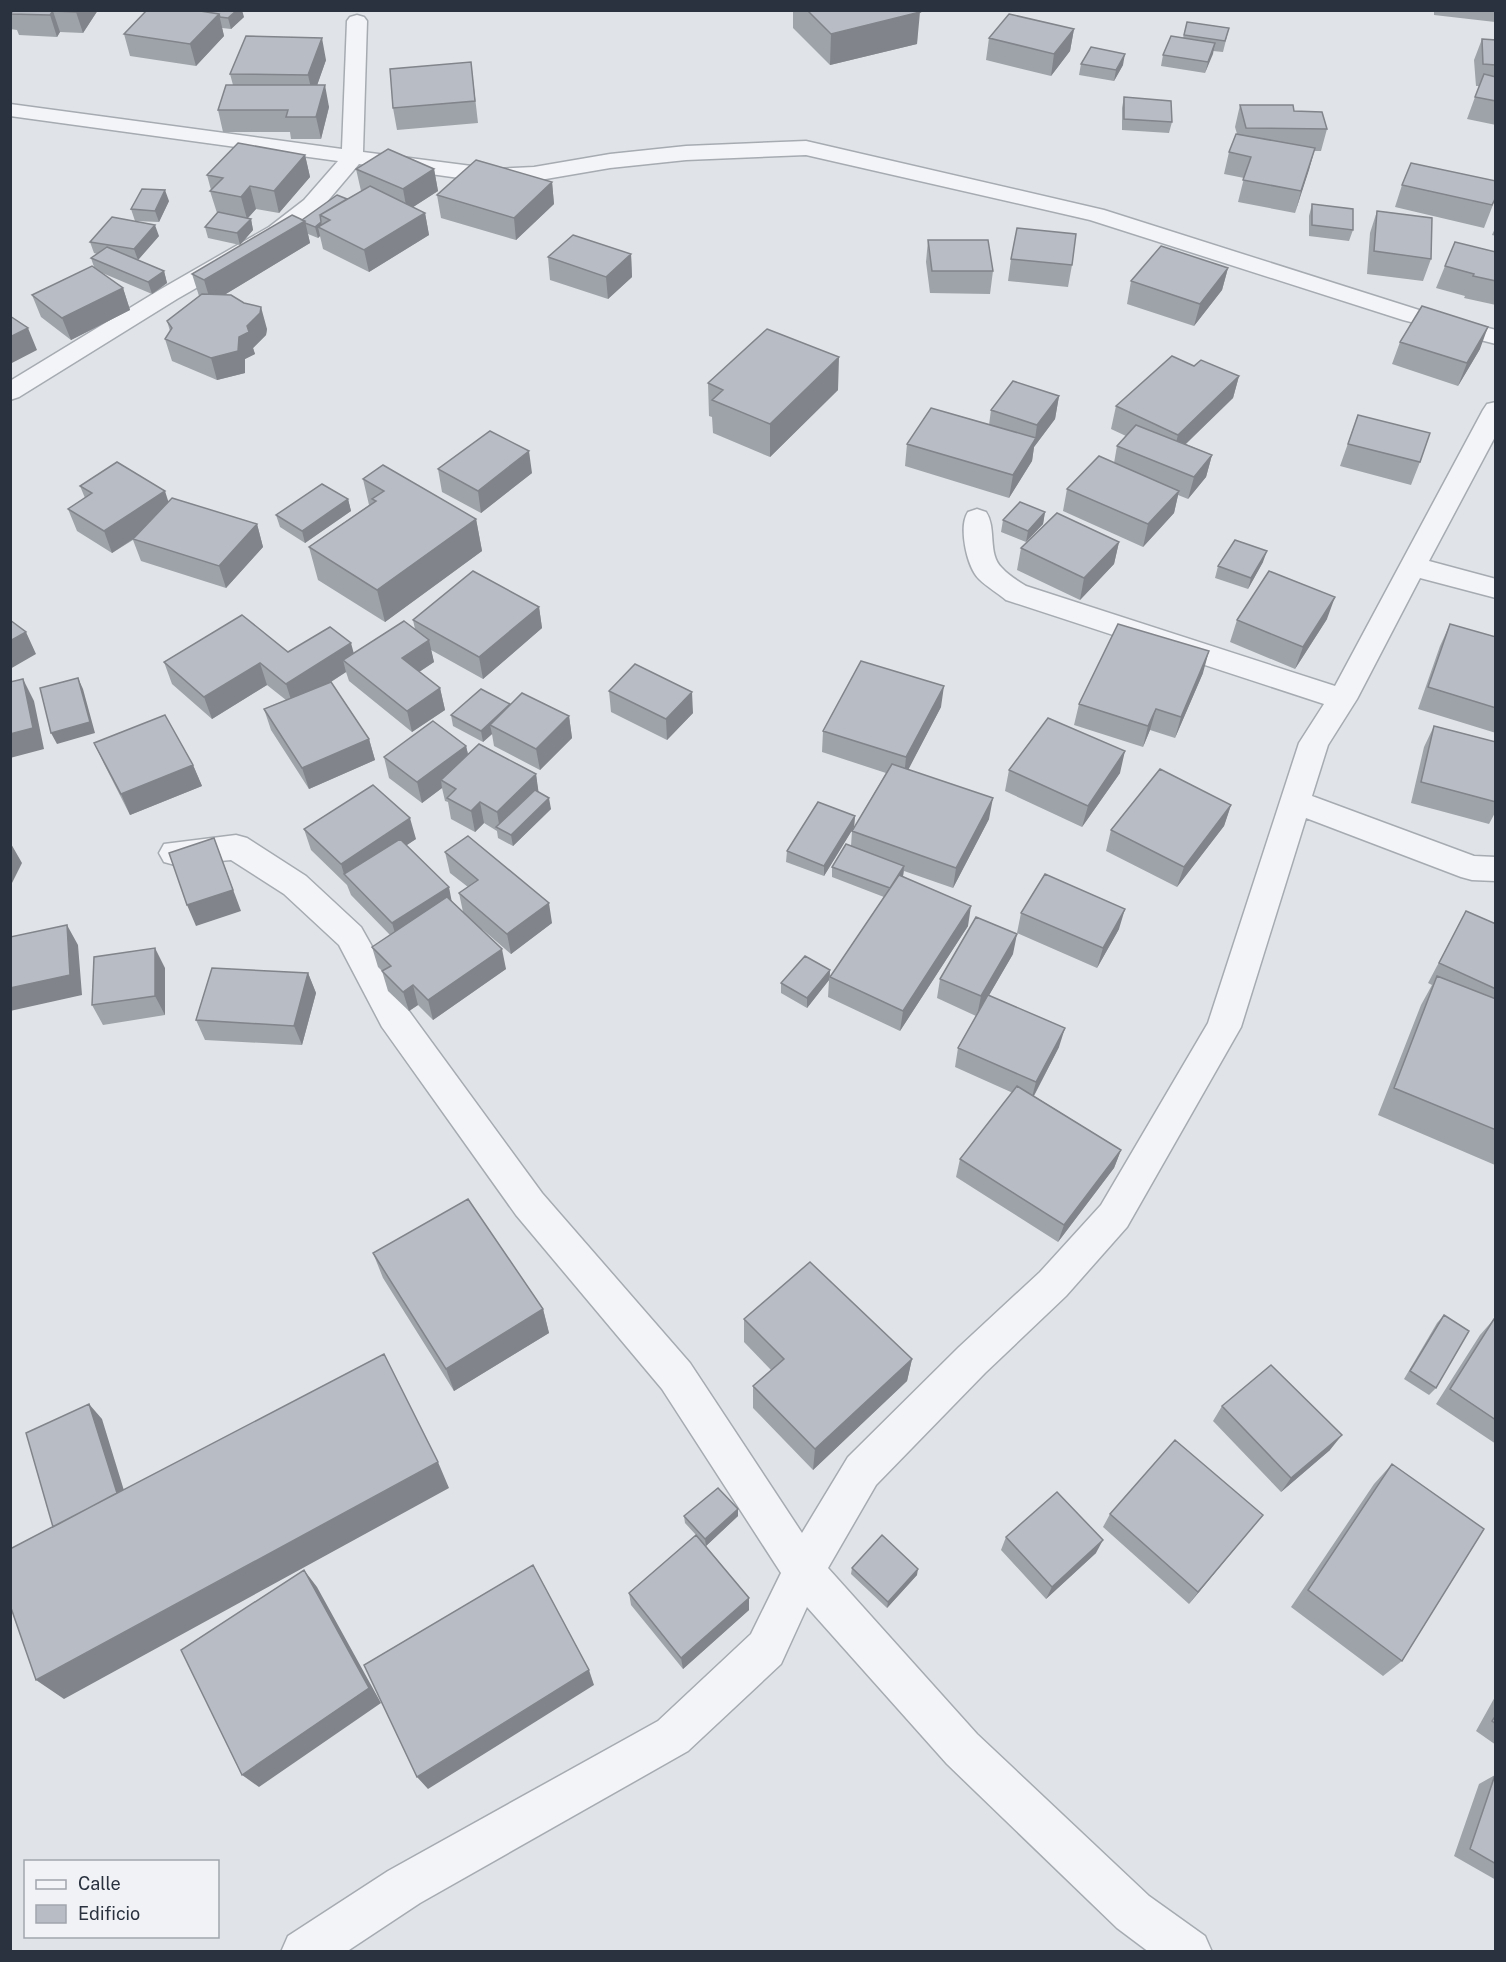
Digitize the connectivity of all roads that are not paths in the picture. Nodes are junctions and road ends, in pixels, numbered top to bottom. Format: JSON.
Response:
{"nodes":[{"id":1,"x":357,"y":21,"type":"dead end"},
{"id":2,"x":10,"y":110,"type":"edge"},
{"id":3,"x":352,"y":159,"type":"junction"},
{"id":4,"x":1496,"y":337,"type":"edge"},
{"id":5,"x":10,"y":392,"type":"edge"},
{"id":6,"x":1496,"y":410,"type":"edge"},
{"id":7,"x":977,"y":518,"type":"dead end"},
{"id":8,"x":1413,"y":566,"type":"junction"},
{"id":9,"x":1496,"y":589,"type":"edge"},
{"id":10,"x":1342,"y":699,"type":"junction"},
{"id":11,"x":1295,"y":802,"type":"junction"},
{"id":12,"x":175,"y":853,"type":"edge"},
{"id":13,"x":1496,"y":869,"type":"edge"},
{"id":14,"x":803,"y":1571,"type":"junction"},
{"id":15,"x":304,"y":1952,"type":"edge"},
{"id":16,"x":1189,"y":1952,"type":"edge"}],
"edges":[{"from":1,"to":3,"type":"street"},
{"from":2,"to":3,"type":"street"},
{"from":3,"to":4,"type":"street"},
{"from":3,"to":5,"type":"street"},
{"from":6,"to":8,"type":"street"},
{"from":7,"to":10,"type":"street"},
{"from":8,"to":9,"type":"street"},
{"from":8,"to":10,"type":"street"},
{"from":10,"to":11,"type":"street"},
{"from":11,"to":13,"type":"street"},
{"from":11,"to":14,"type":"street"},
{"from":12,"to":14,"type":"street"},
{"from":14,"to":15,"type":"street"},
{"from":14,"to":16,"type":"street"}]}
